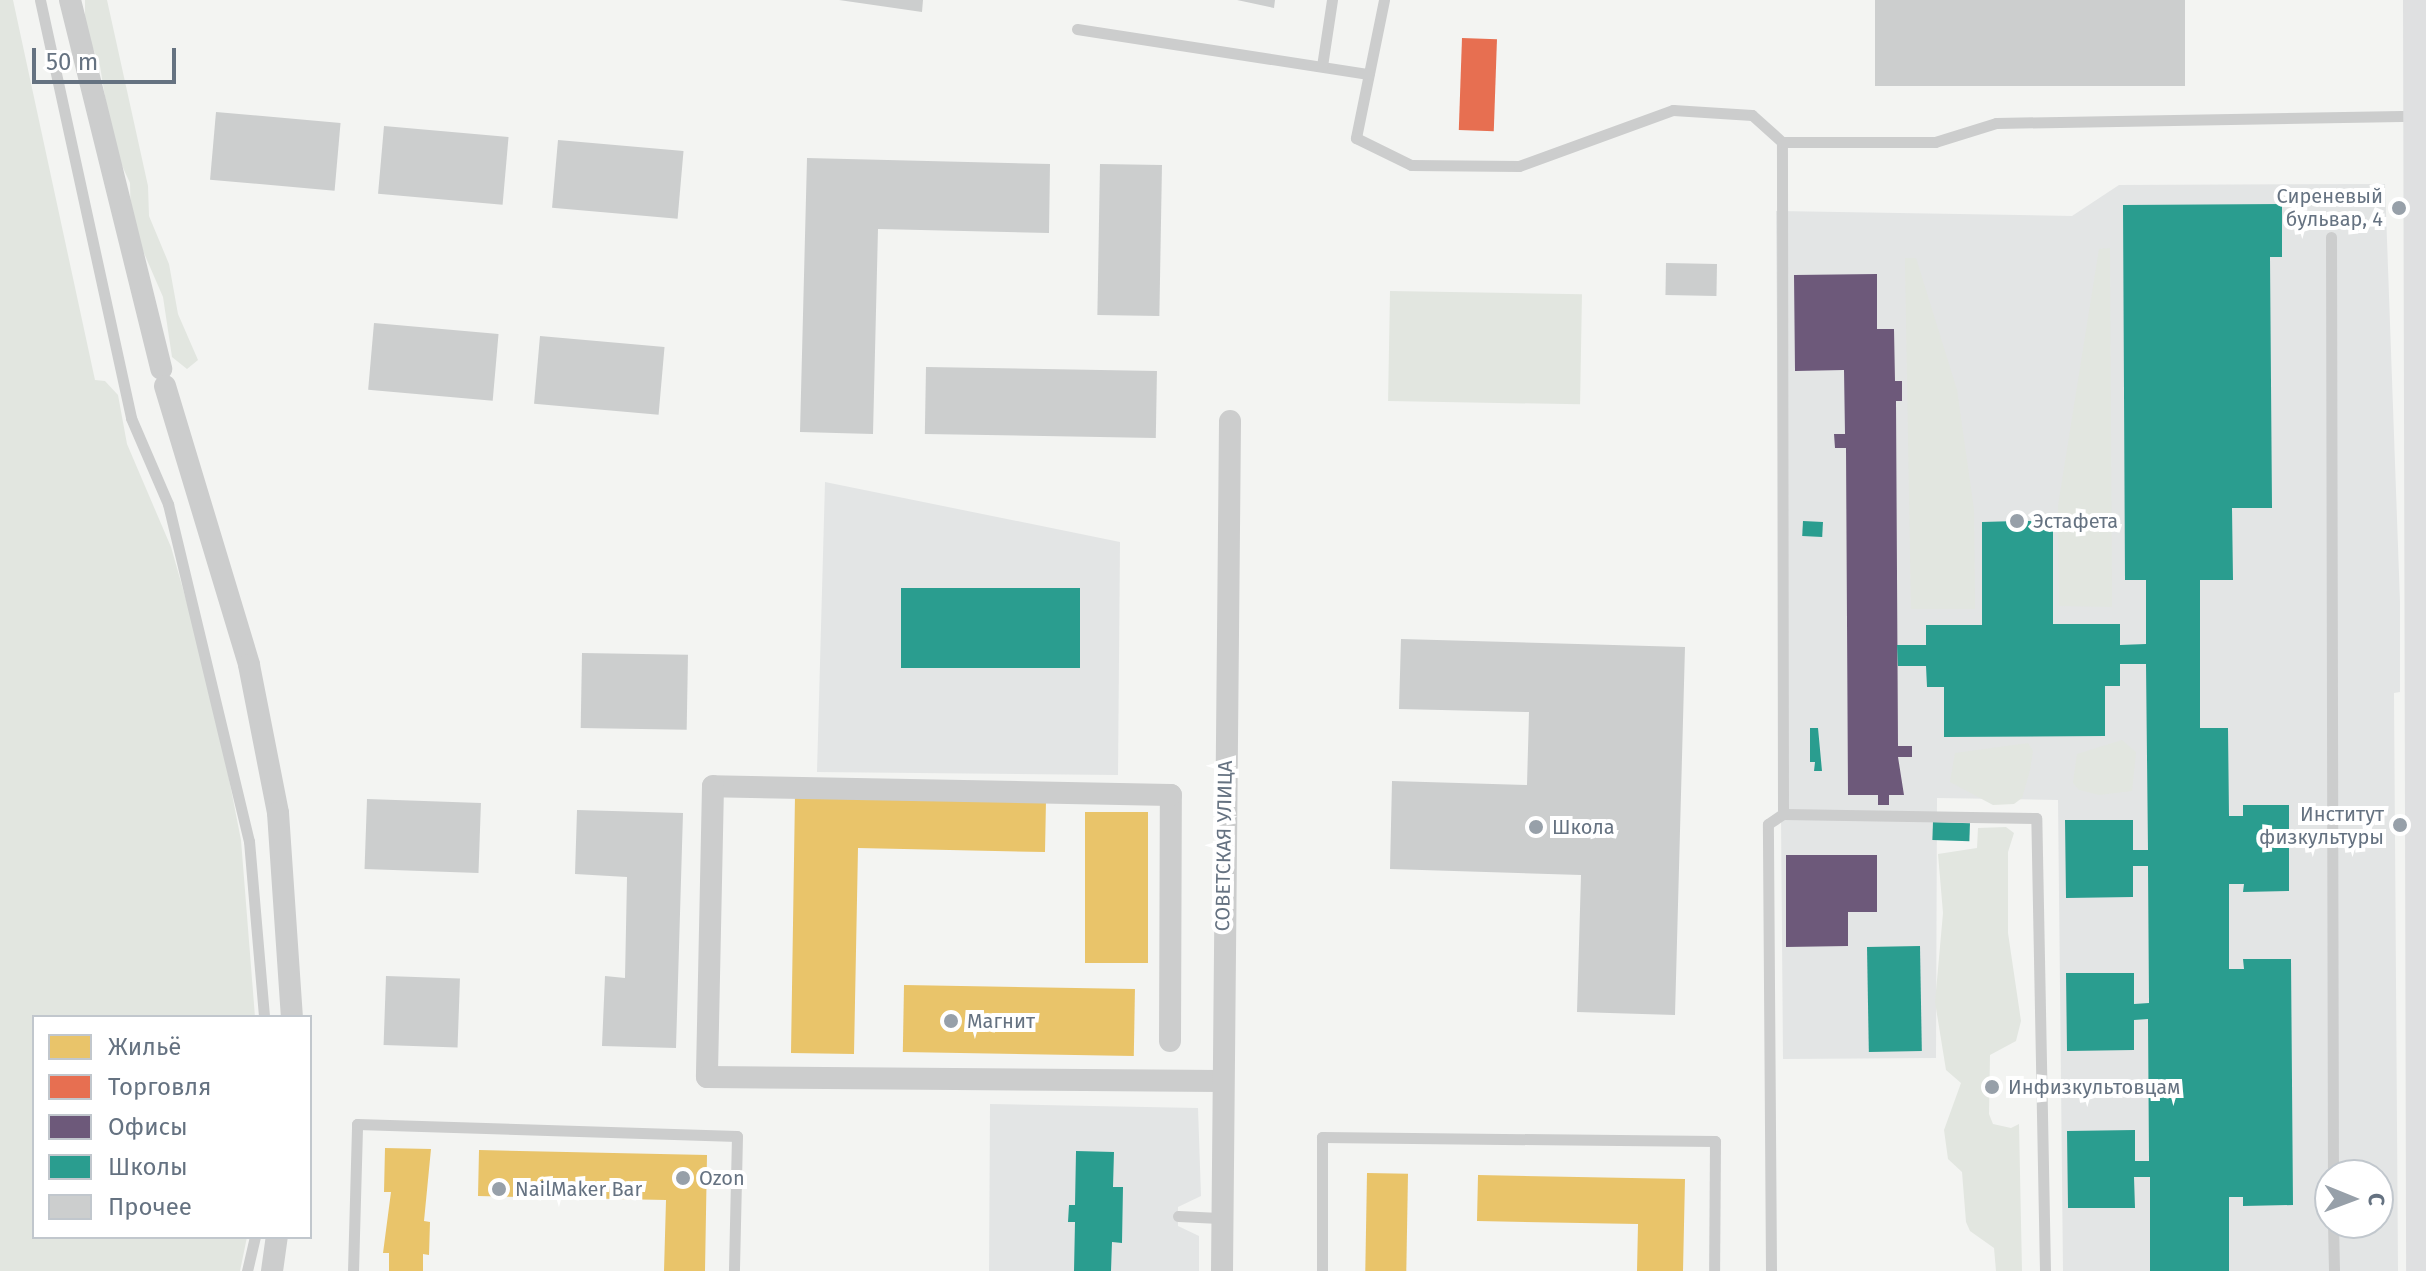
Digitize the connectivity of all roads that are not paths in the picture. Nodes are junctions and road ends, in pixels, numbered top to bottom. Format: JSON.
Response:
{"nodes":[{"id":1,"x":40,"y":0,"type":"edge"},
{"id":2,"x":70,"y":0,"type":"edge"},
{"id":3,"x":1332,"y":0,"type":"edge"},
{"id":4,"x":1384,"y":0,"type":"edge"},
{"id":5,"x":2418,"y":0,"type":"edge"},
{"id":6,"x":1077,"y":29,"type":"dead end"},
{"id":7,"x":1322,"y":66,"type":"junction"},
{"id":8,"x":1369,"y":74,"type":"junction"},
{"id":9,"x":2419,"y":117,"type":"junction"},
{"id":10,"x":1782,"y":142,"type":"junction"},
{"id":11,"x":2422,"y":188,"type":"edge"},
{"id":12,"x":2331,"y":237,"type":"dead end"},
{"id":13,"x":1230,"y":421,"type":"dead end"},
{"id":14,"x":2423,"y":510,"type":"edge"},
{"id":15,"x":1783,"y":814,"type":"junction"},
{"id":16,"x":264,"y":1015,"type":"edge"},
{"id":17,"x":292,"y":1015,"type":"edge"},
{"id":18,"x":1170,"y":1041,"type":"dead end"},
{"id":19,"x":1220,"y":1081,"type":"junction"},
{"id":20,"x":2333,"y":1159,"type":"edge"},
{"id":21,"x":2423,"y":1191,"type":"edge"},
{"id":22,"x":1178,"y":1216,"type":"dead end"},
{"id":23,"x":1219,"y":1218,"type":"junction"},
{"id":24,"x":255,"y":1239,"type":"edge"},
{"id":25,"x":277,"y":1239,"type":"edge"},
{"id":26,"x":2333,"y":1239,"type":"edge"},
{"id":27,"x":247,"y":1271,"type":"edge"},
{"id":28,"x":272,"y":1271,"type":"edge"},
{"id":29,"x":353,"y":1271,"type":"edge"},
{"id":30,"x":734,"y":1271,"type":"edge"},
{"id":31,"x":1222,"y":1271,"type":"edge"},
{"id":32,"x":1322,"y":1271,"type":"edge"},
{"id":33,"x":1714,"y":1271,"type":"edge"},
{"id":34,"x":1771,"y":1271,"type":"edge"},
{"id":35,"x":2045,"y":1271,"type":"edge"},
{"id":36,"x":2334,"y":1271,"type":"edge"},
{"id":37,"x":2421,"y":1271,"type":"edge"}],
"edges":[{"from":1,"to":16,"type":"lane"},
{"from":2,"to":17,"type":"street"},
{"from":3,"to":7,"type":"lane"},
{"from":4,"to":8,"type":"lane"},
{"from":5,"to":9,"type":"main road"},
{"from":6,"to":7,"type":"lane"},
{"from":7,"to":8,"type":"lane"},
{"from":8,"to":10,"type":"lane"},
{"from":9,"to":10,"type":"lane"},
{"from":9,"to":11,"type":"main road"},
{"from":10,"to":15,"type":"lane"},
{"from":11,"to":14,"type":"main road"},
{"from":12,"to":20,"type":"lane"},
{"from":13,"to":19,"type":"street","name":"СОВЕТСКАЯ УЛИЦА"},
{"from":14,"to":21,"type":"main road"},
{"from":15,"to":34,"type":"lane"},
{"from":15,"to":35,"type":"lane"},
{"from":18,"to":19,"type":"street"},
{"from":19,"to":23,"type":"street","name":"СОВЕТСКАЯ УЛИЦА"},
{"from":21,"to":37,"type":"main road"},
{"from":22,"to":23,"type":"lane"},
{"from":23,"to":31,"type":"street","name":"СОВЕТСКАЯ УЛИЦА"},
{"from":24,"to":27,"type":"lane"},
{"from":25,"to":28,"type":"street"},
{"from":26,"to":36,"type":"lane"},
{"from":29,"to":30,"type":"lane"},
{"from":32,"to":33,"type":"lane"}]}
